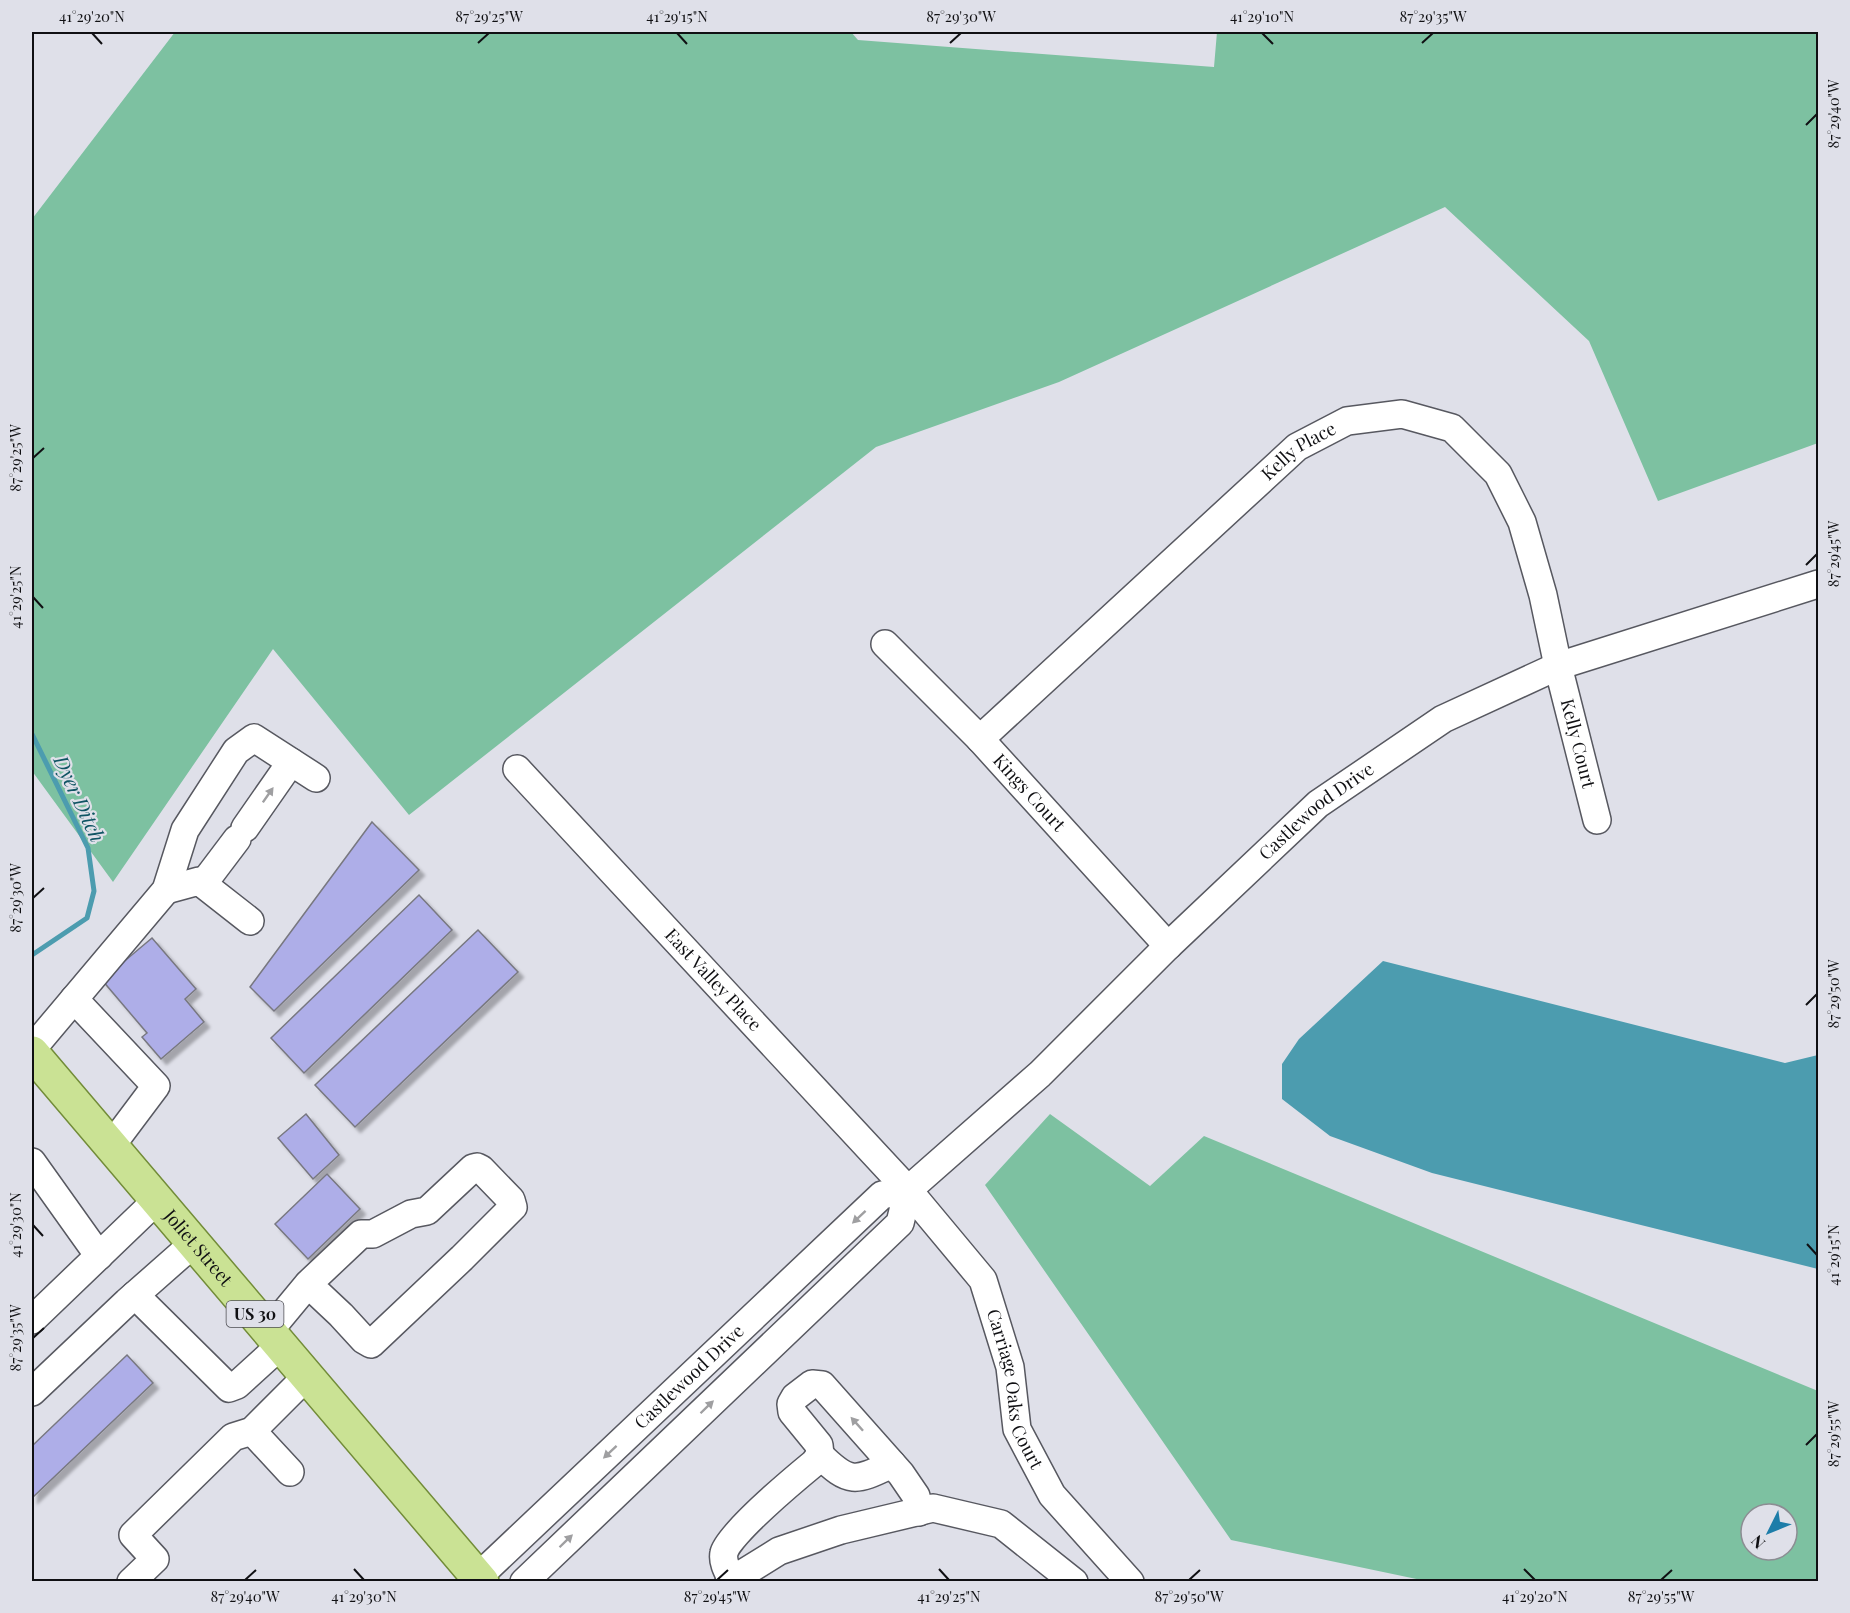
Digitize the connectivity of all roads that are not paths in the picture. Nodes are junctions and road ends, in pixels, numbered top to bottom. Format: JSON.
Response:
{"nodes":[{"id":1,"x":1818,"y":584,"type":"edge"},
{"id":2,"x":885,"y":644,"type":"dead end"},
{"id":3,"x":1558,"y":666,"type":"junction"},
{"id":4,"x":980,"y":739,"type":"junction"},
{"id":5,"x":291,"y":762,"type":"junction"},
{"id":6,"x":517,"y":769,"type":"dead end"},
{"id":7,"x":316,"y":778,"type":"dead end"},
{"id":8,"x":1597,"y":820,"type":"dead end"},
{"id":9,"x":203,"y":884,"type":"junction"},
{"id":10,"x":166,"y":890,"type":"junction"},
{"id":11,"x":250,"y":921,"type":"dead end"},
{"id":12,"x":1168,"y":946,"type":"junction"},
{"id":13,"x":74,"y":999,"type":"junction"},
{"id":14,"x":32,"y":1051,"type":"edge"},
{"id":15,"x":111,"y":1146,"type":"junction"},
{"id":16,"x":32,"y":1162,"type":"edge"},
{"id":17,"x":908,"y":1190,"type":"junction"},
{"id":18,"x":157,"y":1200,"type":"junction"},
{"id":19,"x":194,"y":1244,"type":"junction"},
{"id":20,"x":99,"y":1256,"type":"junction"},
{"id":21,"x":308,"y":1284,"type":"junction"},
{"id":22,"x":135,"y":1295,"type":"junction"},
{"id":23,"x":32,"y":1320,"type":"edge"},
{"id":24,"x":275,"y":1338,"type":"junction"},
{"id":25,"x":307,"y":1376,"type":"junction"},
{"id":26,"x":32,"y":1392,"type":"edge"},
{"id":27,"x":252,"y":1431,"type":"junction"},
{"id":28,"x":820,"y":1455,"type":"junction"},
{"id":29,"x":892,"y":1464,"type":"junction"},
{"id":30,"x":290,"y":1472,"type":"dead end"},
{"id":31,"x":919,"y":1512,"type":"junction"},
{"id":32,"x":480,"y":1579,"type":"edge"},
{"id":33,"x":131,"y":1581,"type":"edge"},
{"id":34,"x":524,"y":1581,"type":"edge"},
{"id":35,"x":730,"y":1581,"type":"edge"},
{"id":36,"x":1074,"y":1581,"type":"edge"},
{"id":37,"x":1130,"y":1581,"type":"edge"}],
"edges":[{"from":1,"to":3,"type":"street","name":"Castlewood Drive"},
{"from":2,"to":4,"type":"street","name":"Kings Court"},
{"from":3,"to":4,"type":"street","name":"Kelly Place"},
{"from":3,"to":8,"type":"street","name":"Kelly Court"},
{"from":3,"to":12,"type":"street","name":"Castlewood Drive"},
{"from":4,"to":12,"type":"street","name":"Kings Court"},
{"from":5,"to":7,"type":"street"},
{"from":9,"to":5,"type":"street","one_way":true},
{"from":5,"to":10,"type":"street"},
{"from":6,"to":17,"type":"street","name":"East Valley Place"},
{"from":9,"to":10,"type":"street"},
{"from":9,"to":11,"type":"street"},
{"from":10,"to":13,"type":"street"},
{"from":12,"to":17,"type":"street","name":"Castlewood Drive"},
{"from":13,"to":14,"type":"street"},
{"from":13,"to":15,"type":"street"},
{"from":14,"to":15,"type":"main road","name":"Joliet Street","number":"US 30"},
{"from":15,"to":18,"type":"main road","name":"Joliet Street","number":"US 30"},
{"from":16,"to":20,"type":"street"},
{"from":17,"to":32,"type":"street","name":"Castlewood Drive","one_way":true},
{"from":34,"to":17,"type":"street","name":"Castlewood Drive","one_way":true},
{"from":17,"to":37,"type":"street","name":"Carriage Oaks Court"},
{"from":18,"to":19,"type":"main road","name":"Joliet Street","number":"US 30"},
{"from":18,"to":20,"type":"street"},
{"from":19,"to":22,"type":"street"},
{"from":19,"to":24,"type":"main road","name":"Joliet Street","number":"US 30"},
{"from":20,"to":23,"type":"street"},
{"from":21,"to":21,"type":"street"},
{"from":21,"to":24,"type":"street"},
{"from":22,"to":24,"type":"street"},
{"from":22,"to":26,"type":"street"},
{"from":24,"to":25,"type":"main road","name":"Joliet Street","number":"US 30"},
{"from":25,"to":27,"type":"street"},
{"from":25,"to":32,"type":"main road","name":"Joliet Street","number":"US 30"},
{"from":27,"to":30,"type":"street"},
{"from":27,"to":33,"type":"street"},
{"from":28,"to":29,"type":"street"},
{"from":29,"to":28,"type":"street","one_way":true},
{"from":28,"to":35,"type":"street"},
{"from":29,"to":31,"type":"street"},
{"from":31,"to":35,"type":"street"},
{"from":31,"to":36,"type":"street"}]}
